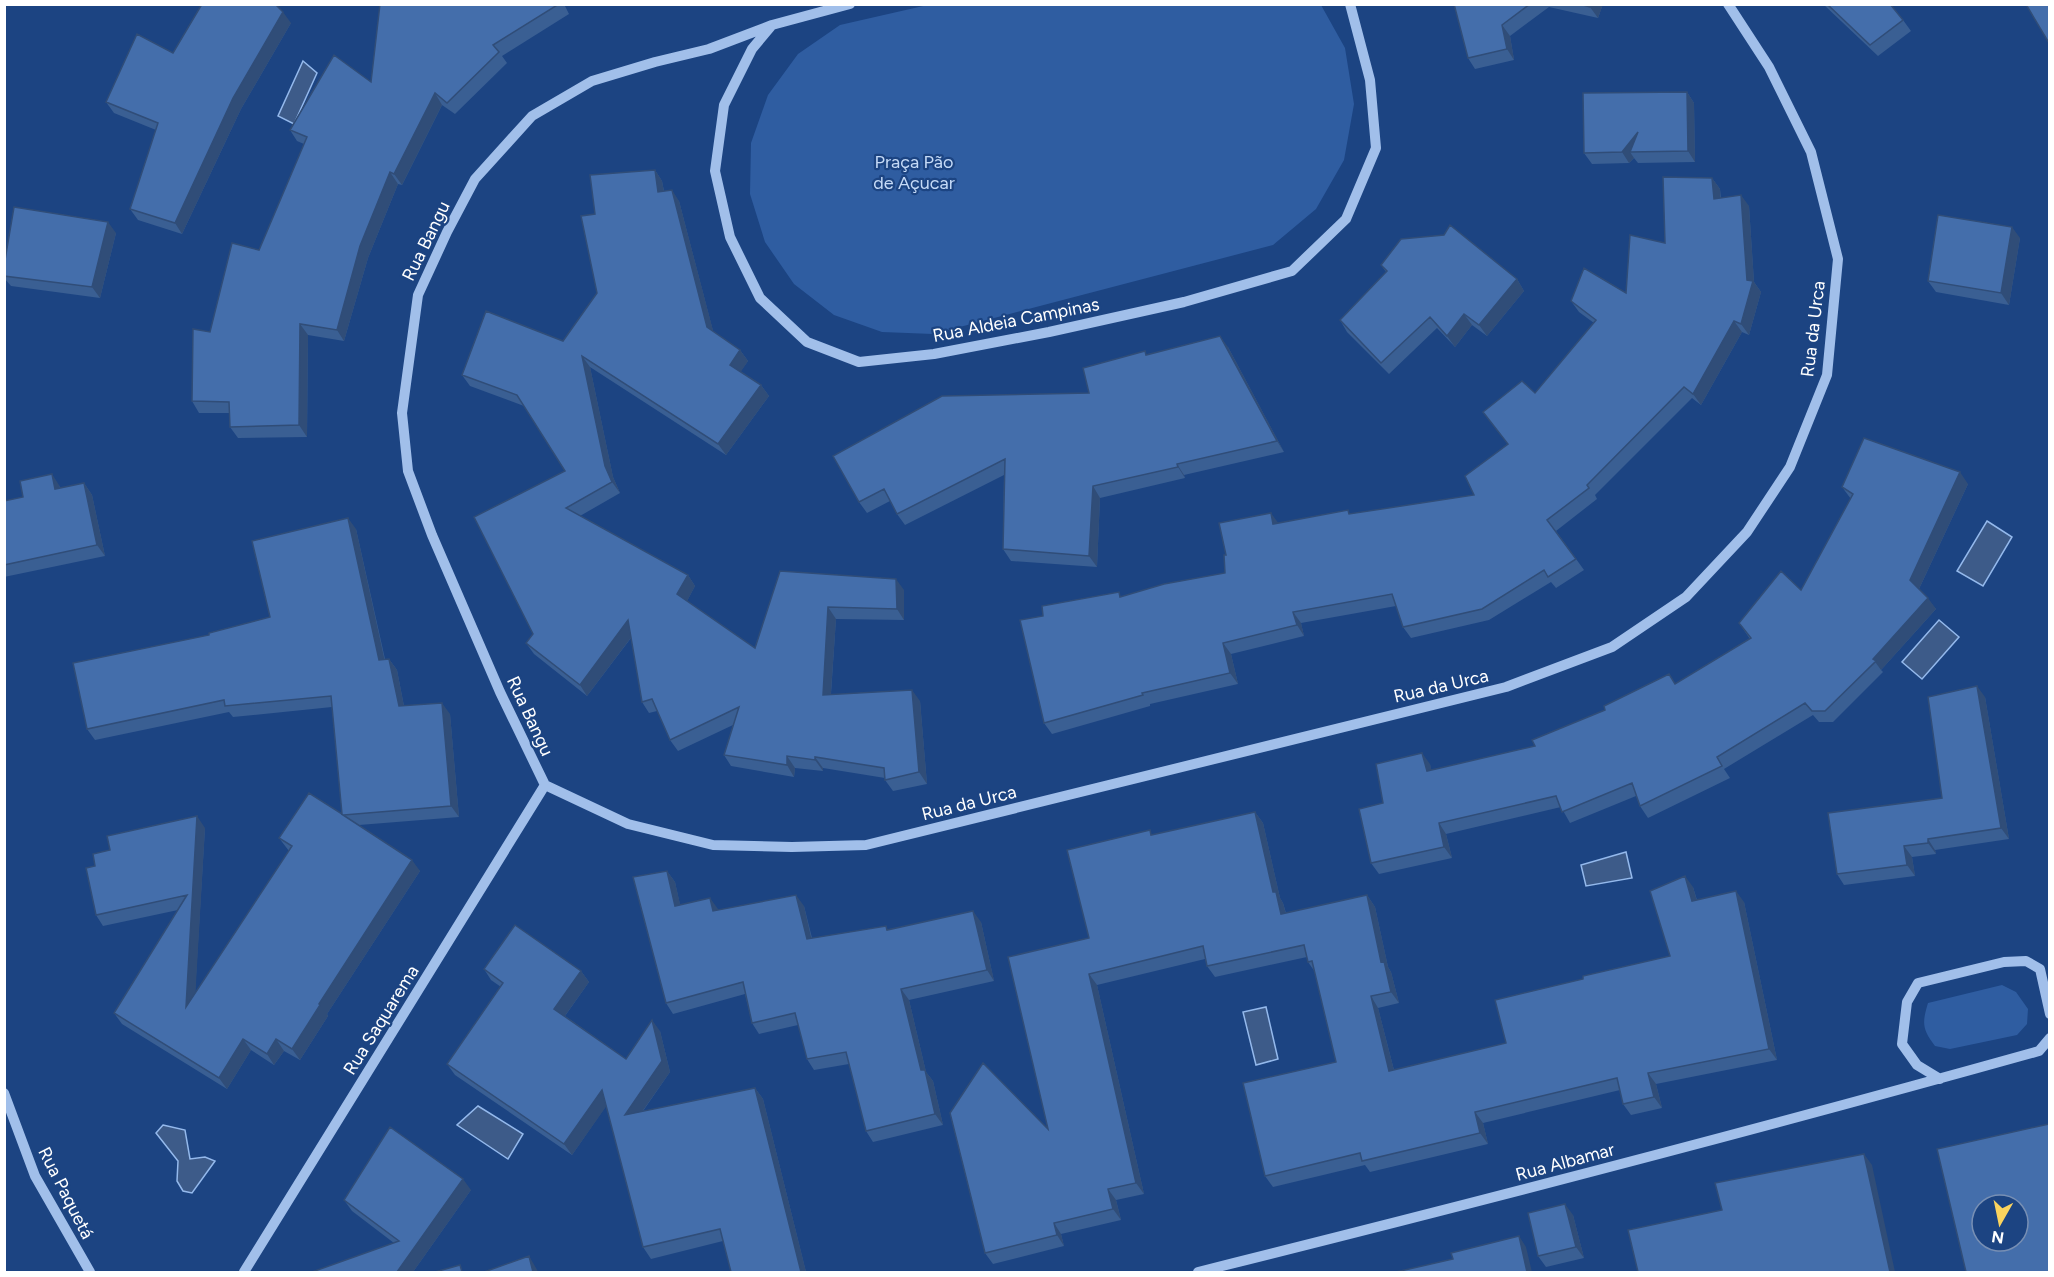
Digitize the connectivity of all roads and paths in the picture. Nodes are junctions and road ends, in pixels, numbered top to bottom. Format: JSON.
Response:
{"nodes":[{"id":1,"x":850,"y":4,"type":"edge"},
{"id":2,"x":1350,"y":4,"type":"edge"},
{"id":3,"x":1728,"y":4,"type":"edge"},
{"id":4,"x":772,"y":25,"type":"junction"},
{"id":5,"x":545,"y":785,"type":"junction"},
{"id":6,"x":2049,"y":1014,"type":"edge"},
{"id":7,"x":2049,"y":1038,"type":"edge"},
{"id":8,"x":1940,"y":1079,"type":"junction"},
{"id":9,"x":4,"y":1093,"type":"edge"},
{"id":10,"x":90,"y":1272,"type":"edge"},
{"id":11,"x":244,"y":1272,"type":"edge"},
{"id":12,"x":1198,"y":1272,"type":"edge"}],
"edges":[{"from":1,"to":4,"type":"street","name":"Rua Bangu"},
{"from":2,"to":4,"type":"street","name":"Rua Aldeia Campinas"},
{"from":3,"to":5,"type":"street","name":"Rua da Urca"},
{"from":4,"to":5,"type":"street","name":"Rua Bangu"},
{"from":5,"to":11,"type":"street","name":"Rua Saquarema"},
{"from":6,"to":8,"type":"street"},
{"from":7,"to":8,"type":"street","name":"Rua Albamar"},
{"from":8,"to":12,"type":"street","name":"Rua Albamar"},
{"from":9,"to":10,"type":"street","name":"Rua Paquetá"}]}
